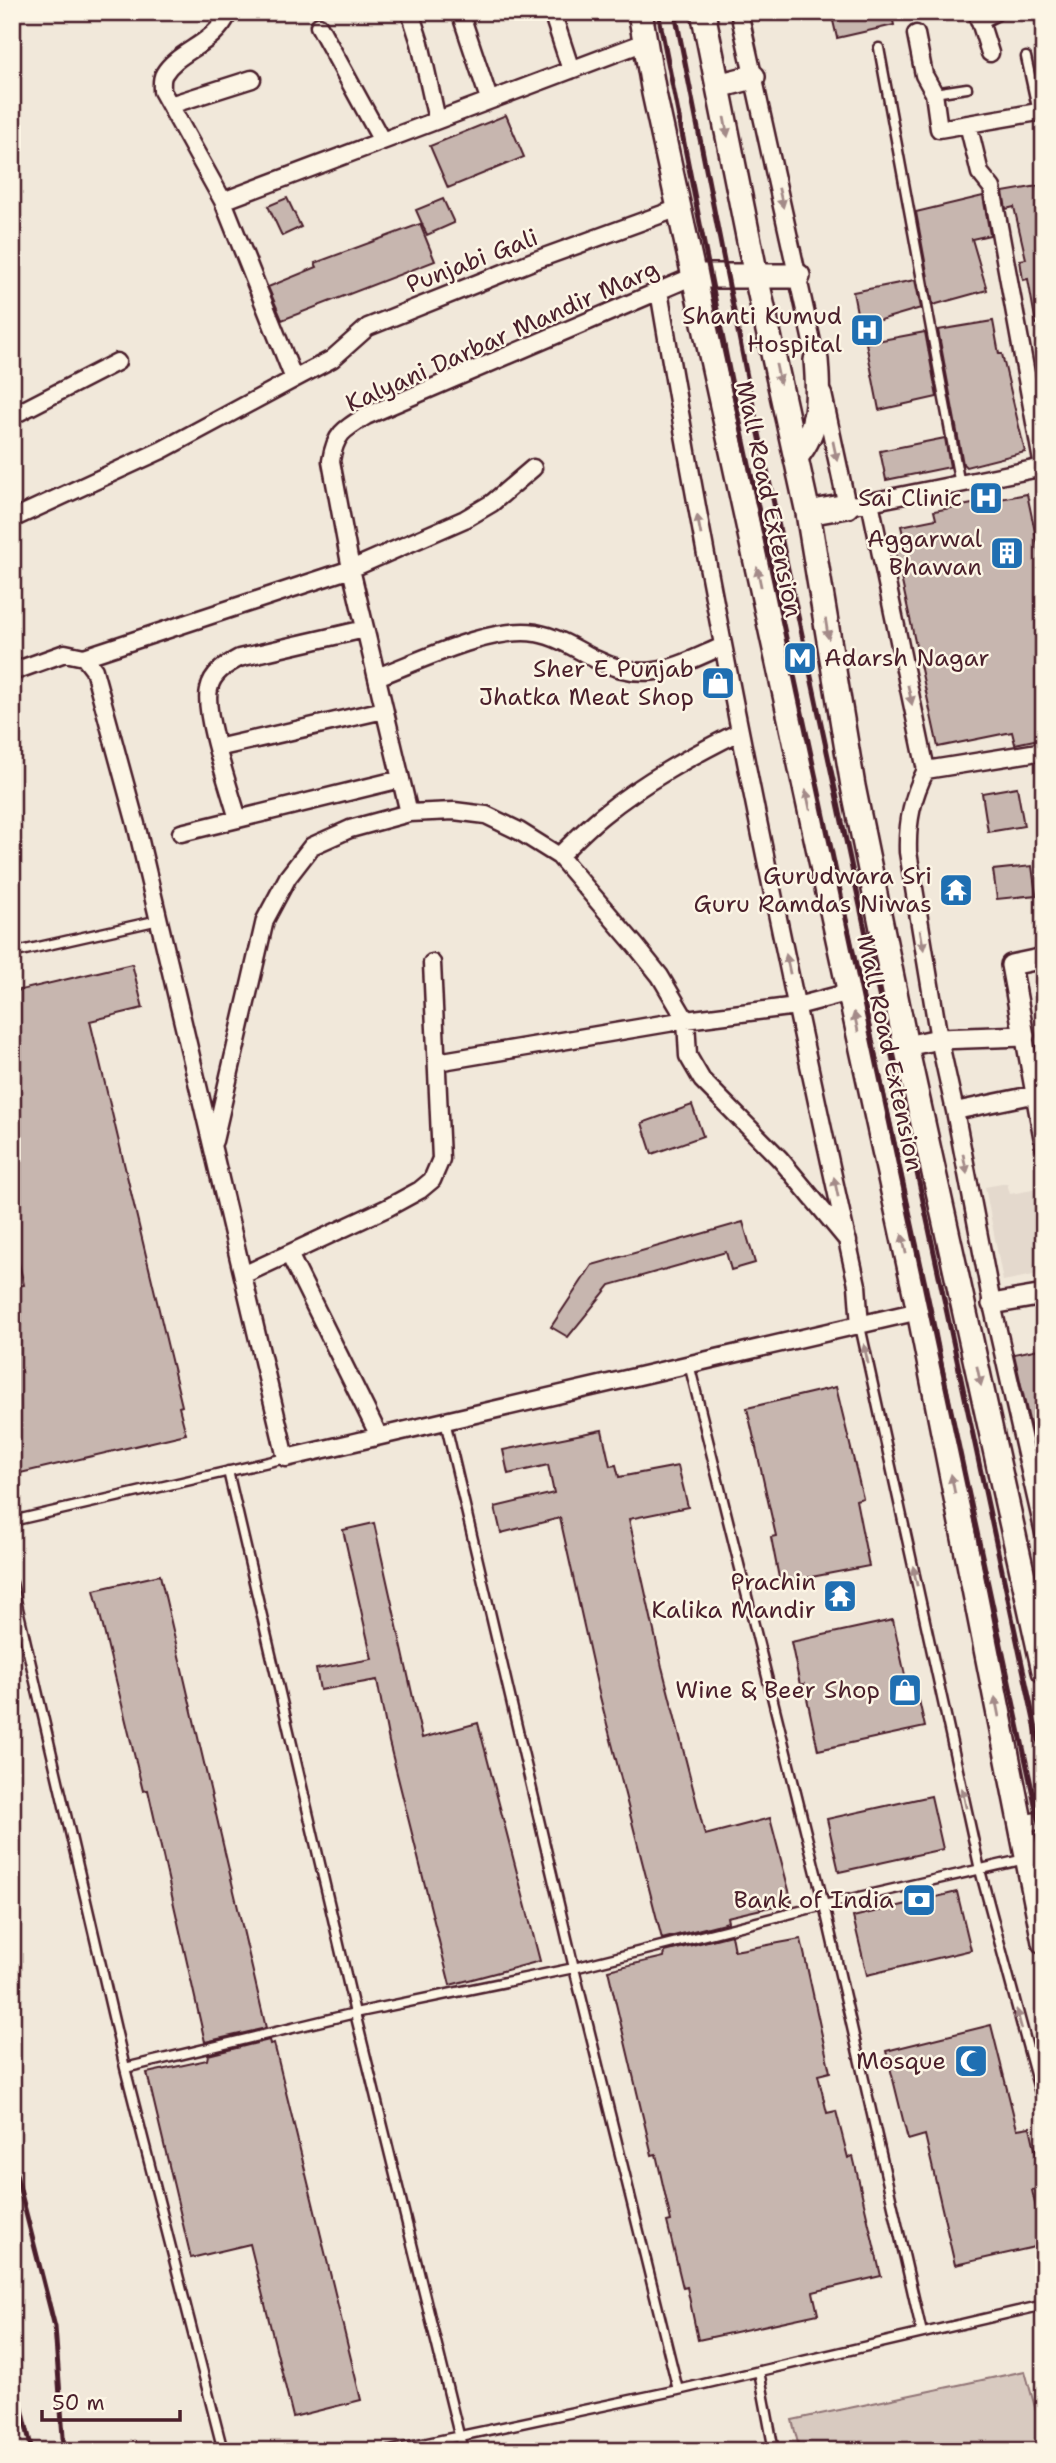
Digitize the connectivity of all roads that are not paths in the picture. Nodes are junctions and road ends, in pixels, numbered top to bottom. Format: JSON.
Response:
{"nodes":[{"id":1,"x":229,"y":12,"type":"edge"},
{"id":2,"x":410,"y":12,"type":"edge"},
{"id":3,"x":460,"y":12,"type":"edge"},
{"id":4,"x":552,"y":12,"type":"edge"},
{"id":5,"x":640,"y":12,"type":"edge"},
{"id":6,"x":703,"y":12,"type":"edge"},
{"id":7,"x":740,"y":12,"type":"edge"},
{"id":8,"x":995,"y":12,"type":"edge"},
{"id":9,"x":978,"y":16,"type":"edge"},
{"id":10,"x":319,"y":26,"type":"dead end"},
{"id":11,"x":916,"y":34,"type":"dead end"},
{"id":12,"x":645,"y":42,"type":"junction"},
{"id":13,"x":879,"y":48,"type":"dead end"},
{"id":14,"x":990,"y":53,"type":"dead end"},
{"id":15,"x":1026,"y":57,"type":"dead end"},
{"id":16,"x":571,"y":70,"type":"junction"},
{"id":17,"x":754,"y":77,"type":"junction"},
{"id":18,"x":252,"y":79,"type":"dead end"},
{"id":19,"x":718,"y":86,"type":"junction"},
{"id":20,"x":967,"y":88,"type":"dead end"},
{"id":21,"x":934,"y":93,"type":"junction"},
{"id":22,"x":489,"y":99,"type":"junction"},
{"id":23,"x":170,"y":105,"type":"junction"},
{"id":24,"x":1041,"y":111,"type":"edge"},
{"id":25,"x":437,"y":120,"type":"junction"},
{"id":26,"x":968,"y":124,"type":"junction"},
{"id":27,"x":382,"y":141,"type":"junction"},
{"id":28,"x":223,"y":201,"type":"junction"},
{"id":29,"x":679,"y":208,"type":"junction"},
{"id":30,"x":694,"y":276,"type":"junction"},
{"id":31,"x":756,"y":276,"type":"junction"},
{"id":32,"x":798,"y":276,"type":"junction"},
{"id":33,"x":659,"y":291,"type":"junction"},
{"id":34,"x":816,"y":360,"type":"junction"},
{"id":35,"x":117,"y":362,"type":"dead end"},
{"id":36,"x":294,"y":379,"type":"junction"},
{"id":37,"x":12,"y":416,"type":"edge"},
{"id":38,"x":796,"y":457,"type":"junction"},
{"id":39,"x":1043,"y":467,"type":"edge"},
{"id":40,"x":533,"y":468,"type":"dead end"},
{"id":41,"x":1044,"y":472,"type":"edge"},
{"id":42,"x":960,"y":485,"type":"junction"},
{"id":43,"x":870,"y":502,"type":"junction"},
{"id":44,"x":847,"y":506,"type":"junction"},
{"id":45,"x":808,"y":513,"type":"junction"},
{"id":46,"x":12,"y":519,"type":"edge"},
{"id":47,"x":351,"y":569,"type":"junction"},
{"id":48,"x":365,"y":629,"type":"junction"},
{"id":49,"x":723,"y":646,"type":"junction"},
{"id":50,"x":84,"y":657,"type":"junction"},
{"id":51,"x":12,"y":672,"type":"edge"},
{"id":52,"x":377,"y":677,"type":"junction"},
{"id":53,"x":384,"y":710,"type":"junction"},
{"id":54,"x":739,"y":732,"type":"junction"},
{"id":55,"x":217,"y":748,"type":"junction"},
{"id":56,"x":1044,"y":751,"type":"edge"},
{"id":57,"x":926,"y":771,"type":"junction"},
{"id":58,"x":401,"y":779,"type":"junction"},
{"id":59,"x":409,"y":813,"type":"junction"},
{"id":60,"x":238,"y":819,"type":"junction"},
{"id":61,"x":180,"y":833,"type":"dead end"},
{"id":62,"x":559,"y":856,"type":"junction"},
{"id":63,"x":159,"y":920,"type":"junction"},
{"id":64,"x":12,"y":953,"type":"edge"},
{"id":65,"x":1044,"y":958,"type":"edge"},
{"id":66,"x":432,"y":963,"type":"dead end"},
{"id":67,"x":850,"y":992,"type":"junction"},
{"id":68,"x":797,"y":1006,"type":"junction"},
{"id":69,"x":686,"y":1020,"type":"junction"},
{"id":70,"x":1024,"y":1036,"type":"junction"},
{"id":71,"x":939,"y":1039,"type":"junction"},
{"id":72,"x":906,"y":1046,"type":"junction"},
{"id":73,"x":436,"y":1062,"type":"junction"},
{"id":74,"x":1039,"y":1094,"type":"edge"},
{"id":75,"x":955,"y":1111,"type":"junction"},
{"id":76,"x":213,"y":1146,"type":"junction"},
{"id":77,"x":1044,"y":1146,"type":"edge"},
{"id":78,"x":848,"y":1241,"type":"junction"},
{"id":79,"x":289,"y":1254,"type":"junction"},
{"id":80,"x":243,"y":1275,"type":"junction"},
{"id":81,"x":1044,"y":1296,"type":"edge"},
{"id":82,"x":992,"y":1304,"type":"junction"},
{"id":83,"x":919,"y":1311,"type":"junction"},
{"id":84,"x":860,"y":1326,"type":"junction"},
{"id":85,"x":689,"y":1364,"type":"junction"},
{"id":86,"x":445,"y":1421,"type":"junction"},
{"id":87,"x":379,"y":1436,"type":"junction"},
{"id":88,"x":286,"y":1458,"type":"junction"},
{"id":89,"x":228,"y":1471,"type":"junction"},
{"id":90,"x":12,"y":1521,"type":"edge"},
{"id":91,"x":1044,"y":1533,"type":"edge"},
{"id":92,"x":12,"y":1583,"type":"edge"},
{"id":93,"x":1044,"y":1671,"type":"edge"},
{"id":94,"x":1044,"y":1820,"type":"edge"},
{"id":95,"x":1020,"y":1824,"type":"junction"},
{"id":96,"x":1028,"y":1858,"type":"junction"},
{"id":97,"x":980,"y":1870,"type":"junction"},
{"id":98,"x":824,"y":1905,"type":"junction"},
{"id":99,"x":1044,"y":1942,"type":"edge"},
{"id":100,"x":574,"y":1968,"type":"junction"},
{"id":101,"x":355,"y":2013,"type":"junction"},
{"id":102,"x":125,"y":2068,"type":"junction"},
{"id":103,"x":1044,"y":2108,"type":"edge"},
{"id":104,"x":1044,"y":2305,"type":"edge"},
{"id":105,"x":922,"y":2333,"type":"junction"},
{"id":106,"x":759,"y":2371,"type":"junction"},
{"id":107,"x":678,"y":2390,"type":"junction"},
{"id":108,"x":460,"y":2435,"type":"junction"},
{"id":109,"x":223,"y":2451,"type":"edge"},
{"id":110,"x":389,"y":2451,"type":"edge"},
{"id":111,"x":463,"y":2451,"type":"edge"},
{"id":112,"x":774,"y":2451,"type":"edge"}],
"edges":[{"from":1,"to":23,"type":"street"},
{"from":2,"to":25,"type":"street"},
{"from":3,"to":22,"type":"street"},
{"from":4,"to":16,"type":"street"},
{"from":5,"to":12,"type":"main road","name":"Mall Road Extension"},
{"from":6,"to":19,"type":"main road"},
{"from":7,"to":17,"type":"street"},
{"from":8,"to":9,"type":"street"},
{"from":9,"to":14,"type":"street"},
{"from":10,"to":27,"type":"street"},
{"from":11,"to":21,"type":"street"},
{"from":12,"to":16,"type":"street"},
{"from":12,"to":29,"type":"main road","name":"Mall Road Extension"},
{"from":13,"to":42,"type":"lane"},
{"from":15,"to":24,"type":"lane"},
{"from":16,"to":22,"type":"street"},
{"from":17,"to":19,"type":"main road"},
{"from":17,"to":32,"type":"street","one_way":true},
{"from":18,"to":23,"type":"street"},
{"from":19,"to":31,"type":"main road","one_way":true},
{"from":20,"to":21,"type":"lane"},
{"from":21,"to":26,"type":"street"},
{"from":22,"to":25,"type":"street"},
{"from":23,"to":28,"type":"street"},
{"from":24,"to":26,"type":"street"},
{"from":25,"to":27,"type":"street"},
{"from":26,"to":39,"type":"street"},
{"from":27,"to":28,"type":"street"},
{"from":28,"to":36,"type":"street"},
{"from":29,"to":30,"type":"main road","name":"Mall Road Extension"},
{"from":29,"to":36,"type":"street","name":"Punjabi Gali"},
{"from":30,"to":31,"type":"main road"},
{"from":30,"to":33,"type":"street","name":"Kalyani Darbar Mandir Marg"},
{"from":67,"to":30,"type":"main road","name":"Mall Road Extension","one_way":true},
{"from":31,"to":32,"type":"main road"},
{"from":31,"to":38,"type":"main road","one_way":true},
{"from":32,"to":34,"type":"street"},
{"from":33,"to":47,"type":"street","name":"Kalyani Darbar Mandir Marg"},
{"from":49,"to":33,"type":"street","one_way":true},
{"from":34,"to":38,"type":"main road"},
{"from":34,"to":44,"type":"street","one_way":true},
{"from":35,"to":37,"type":"street"},
{"from":36,"to":46,"type":"street","name":"Punjabi Gali"},
{"from":38,"to":45,"type":"main road"},
{"from":39,"to":41,"type":"street"},
{"from":39,"to":42,"type":"street"},
{"from":40,"to":47,"type":"street"},
{"from":42,"to":43,"type":"street"},
{"from":43,"to":44,"type":"street"},
{"from":43,"to":57,"type":"street","one_way":true},
{"from":44,"to":45,"type":"main road"},
{"from":45,"to":72,"type":"main road","one_way":true},
{"from":47,"to":48,"type":"street","name":"Kalyani Darbar Mandir Marg"},
{"from":47,"to":50,"type":"street"},
{"from":48,"to":52,"type":"street","name":"Kalyani Darbar Mandir Marg"},
{"from":48,"to":55,"type":"street"},
{"from":49,"to":52,"type":"street"},
{"from":49,"to":54,"type":"street"},
{"from":50,"to":51,"type":"street"},
{"from":50,"to":63,"type":"street"},
{"from":52,"to":53,"type":"street","name":"Kalyani Darbar Mandir Marg"},
{"from":53,"to":55,"type":"street"},
{"from":53,"to":58,"type":"street","name":"Kalyani Darbar Mandir Marg"},
{"from":54,"to":62,"type":"street"},
{"from":68,"to":54,"type":"street","one_way":true},
{"from":55,"to":60,"type":"street"},
{"from":56,"to":57,"type":"street"},
{"from":57,"to":71,"type":"street","one_way":true},
{"from":58,"to":59,"type":"street","name":"Kalyani Darbar Mandir Marg"},
{"from":58,"to":60,"type":"street"},
{"from":59,"to":62,"type":"street"},
{"from":59,"to":76,"type":"street"},
{"from":60,"to":61,"type":"street"},
{"from":62,"to":69,"type":"street"},
{"from":63,"to":64,"type":"lane"},
{"from":63,"to":76,"type":"street"},
{"from":65,"to":70,"type":"street"},
{"from":66,"to":73,"type":"street"},
{"from":67,"to":68,"type":"street"},
{"from":83,"to":67,"type":"main road","name":"Mall Road Extension","one_way":true},
{"from":68,"to":69,"type":"street"},
{"from":78,"to":68,"type":"street","one_way":true},
{"from":69,"to":73,"type":"street"},
{"from":69,"to":78,"type":"street"},
{"from":70,"to":71,"type":"street"},
{"from":70,"to":74,"type":"street"},
{"from":71,"to":72,"type":"street"},
{"from":71,"to":75,"type":"street"},
{"from":72,"to":93,"type":"main road","one_way":true},
{"from":73,"to":79,"type":"street"},
{"from":74,"to":75,"type":"street"},
{"from":74,"to":77,"type":"street"},
{"from":75,"to":82,"type":"street","one_way":true},
{"from":76,"to":80,"type":"street"},
{"from":78,"to":84,"type":"street"},
{"from":79,"to":80,"type":"street"},
{"from":79,"to":87,"type":"street"},
{"from":80,"to":88,"type":"street"},
{"from":81,"to":82,"type":"street"},
{"from":82,"to":91,"type":"street"},
{"from":83,"to":84,"type":"street"},
{"from":95,"to":83,"type":"main road","name":"Mall Road Extension","one_way":true},
{"from":84,"to":85,"type":"street"},
{"from":97,"to":84,"type":"lane","one_way":true},
{"from":85,"to":86,"type":"street"},
{"from":85,"to":98,"type":"lane"},
{"from":86,"to":87,"type":"street"},
{"from":86,"to":100,"type":"lane"},
{"from":87,"to":88,"type":"street"},
{"from":88,"to":89,"type":"lane"},
{"from":89,"to":90,"type":"lane"},
{"from":89,"to":101,"type":"lane"},
{"from":92,"to":102,"type":"lane"},
{"from":94,"to":95,"type":"street"},
{"from":95,"to":96,"type":"main road","name":"Mall Road Extension"},
{"from":96,"to":97,"type":"lane"},
{"from":96,"to":99,"type":"main road","name":"Mall Road Extension"},
{"from":97,"to":98,"type":"lane"},
{"from":103,"to":97,"type":"lane","one_way":true},
{"from":98,"to":100,"type":"lane"},
{"from":98,"to":105,"type":"lane"},
{"from":100,"to":101,"type":"lane"},
{"from":100,"to":107,"type":"lane"},
{"from":101,"to":102,"type":"lane"},
{"from":101,"to":108,"type":"lane"},
{"from":102,"to":109,"type":"lane"},
{"from":104,"to":105,"type":"lane"},
{"from":105,"to":106,"type":"lane"},
{"from":106,"to":107,"type":"lane"},
{"from":106,"to":112,"type":"lane"},
{"from":107,"to":108,"type":"lane"},
{"from":108,"to":110,"type":"lane"},
{"from":108,"to":111,"type":"lane"}]}
